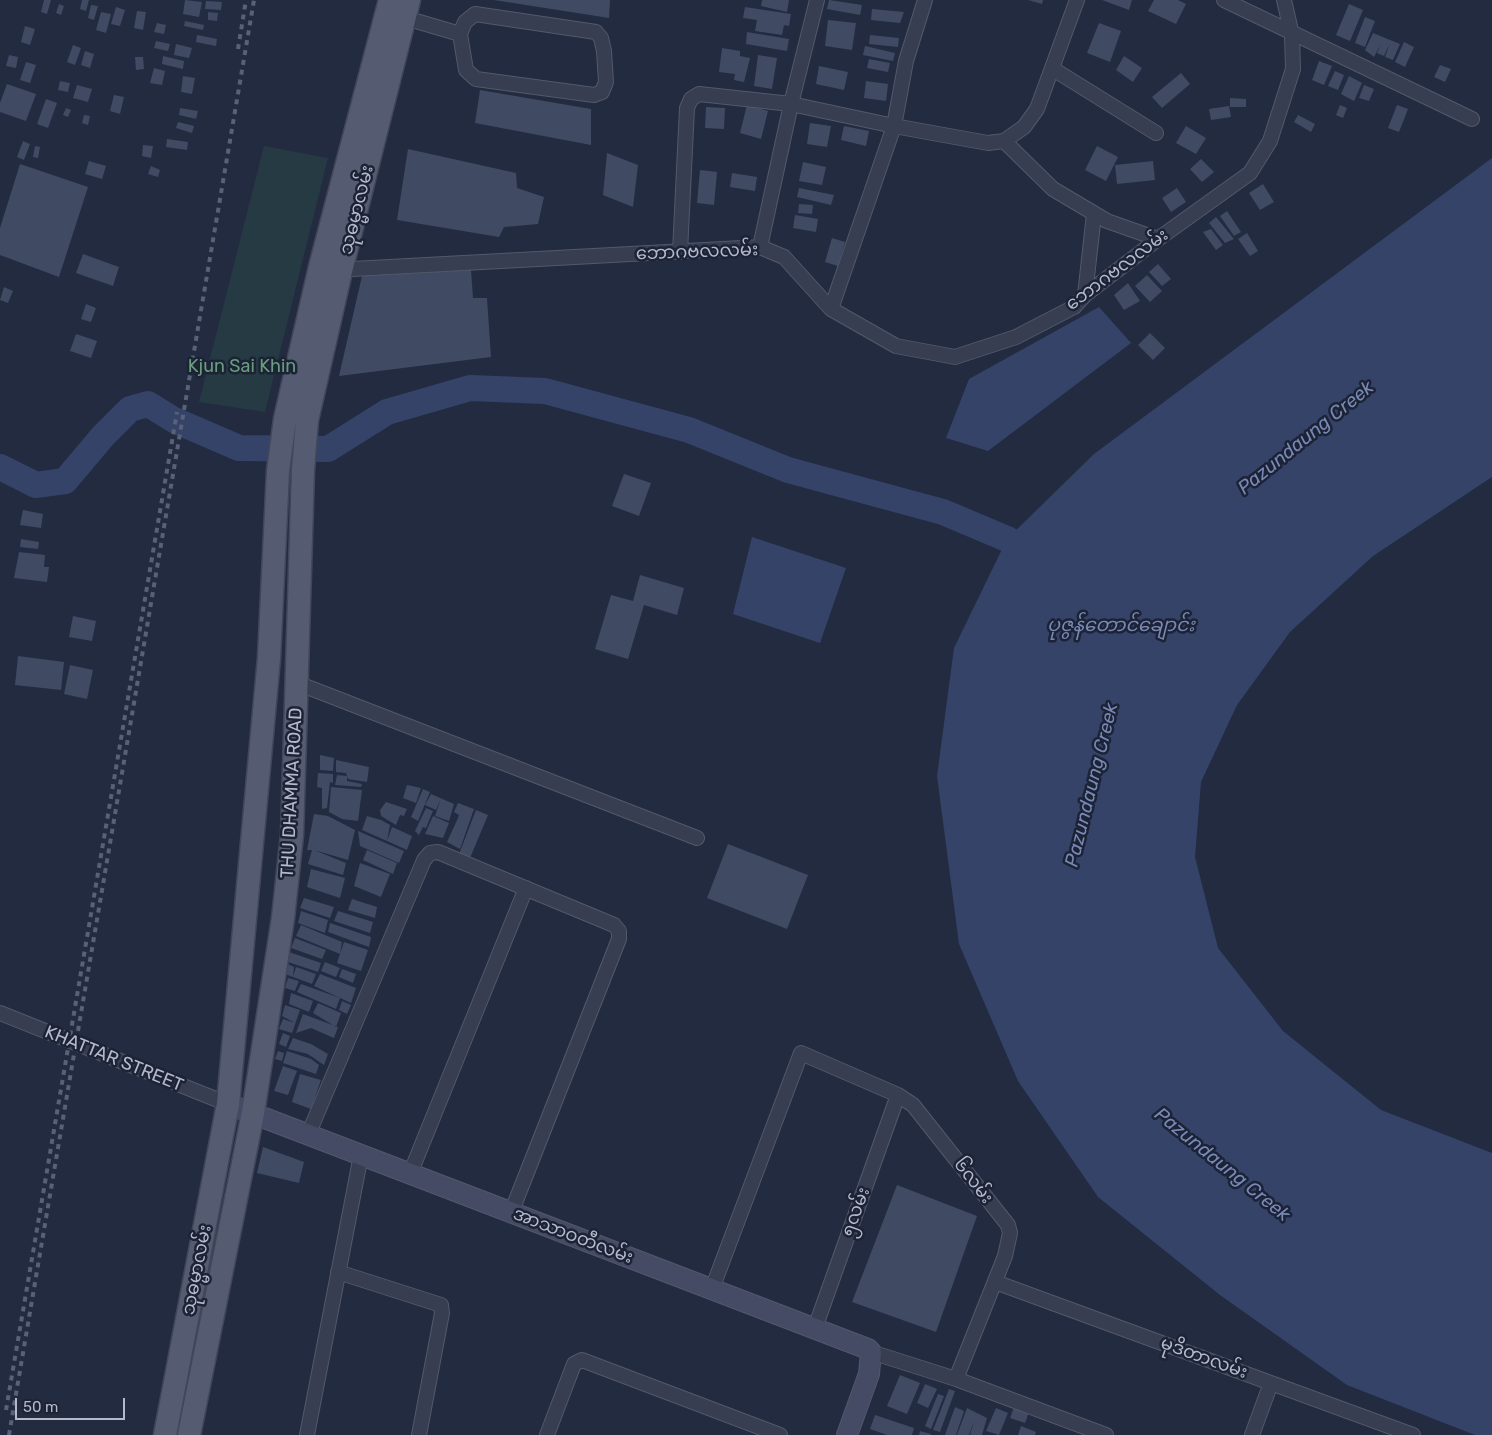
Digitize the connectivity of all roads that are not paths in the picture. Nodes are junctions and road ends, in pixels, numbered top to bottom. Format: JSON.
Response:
{"nodes":[{"id":1,"x":818,"y":0,"type":"edge"},
{"id":2,"x":925,"y":0,"type":"edge"},
{"id":3,"x":1078,"y":0,"type":"edge"},
{"id":4,"x":1224,"y":0,"type":"edge"},
{"id":5,"x":1284,"y":0,"type":"edge"},
{"id":6,"x":398,"y":8,"type":"edge"},
{"id":7,"x":460,"y":34,"type":"junction"},
{"id":8,"x":1292,"y":35,"type":"junction"},
{"id":9,"x":1053,"y":69,"type":"junction"},
{"id":10,"x":792,"y":104,"type":"junction"},
{"id":11,"x":1472,"y":119,"type":"dead end"},
{"id":12,"x":894,"y":126,"type":"junction"},
{"id":13,"x":1156,"y":133,"type":"dead end"},
{"id":14,"x":1004,"y":141,"type":"junction"},
{"id":15,"x":1094,"y":214,"type":"junction"},
{"id":16,"x":1158,"y":239,"type":"junction"},
{"id":17,"x":760,"y":247,"type":"junction"},
{"id":18,"x":680,"y":252,"type":"junction"},
{"id":19,"x":331,"y":269,"type":"junction"},
{"id":20,"x":1085,"y":295,"type":"junction"},
{"id":21,"x":831,"y":308,"type":"junction"},
{"id":22,"x":296,"y":420,"type":"junction"},
{"id":23,"x":298,"y":682,"type":"junction"},
{"id":24,"x":697,"y":838,"type":"dead end"},
{"id":25,"x":526,"y":888,"type":"junction"},
{"id":26,"x":0,"y":1013,"type":"edge"},
{"id":27,"x":898,"y":1095,"type":"junction"},
{"id":28,"x":228,"y":1104,"type":"junction"},
{"id":29,"x":254,"y":1113,"type":"junction"},
{"id":30,"x":308,"y":1135,"type":"junction"},
{"id":31,"x":361,"y":1155,"type":"junction"},
{"id":32,"x":410,"y":1174,"type":"junction"},
{"id":33,"x":511,"y":1213,"type":"junction"},
{"id":34,"x":338,"y":1272,"type":"junction"},
{"id":35,"x":995,"y":1282,"type":"junction"},
{"id":36,"x":712,"y":1289,"type":"junction"},
{"id":37,"x":815,"y":1328,"type":"junction"},
{"id":38,"x":871,"y":1352,"type":"junction"},
{"id":39,"x":956,"y":1379,"type":"junction"},
{"id":40,"x":1271,"y":1383,"type":"junction"},
{"id":41,"x":165,"y":1435,"type":"edge"},
{"id":42,"x":190,"y":1435,"type":"edge"},
{"id":43,"x":307,"y":1435,"type":"edge"},
{"id":44,"x":418,"y":1435,"type":"edge"},
{"id":45,"x":547,"y":1435,"type":"edge"},
{"id":46,"x":780,"y":1435,"type":"edge"},
{"id":47,"x":847,"y":1435,"type":"edge"},
{"id":48,"x":1106,"y":1435,"type":"edge"},
{"id":49,"x":1252,"y":1435,"type":"edge"},
{"id":50,"x":1413,"y":1435,"type":"edge"}],
"edges":[{"from":1,"to":10,"type":"street"},
{"from":2,"to":12,"type":"street"},
{"from":3,"to":9,"type":"street"},
{"from":4,"to":8,"type":"street"},
{"from":5,"to":8,"type":"street","name":"ဘောဂဗလလမ်း"},
{"from":6,"to":7,"type":"street"},
{"from":6,"to":19,"type":"main road","name":"သုဓမ္မာလမ်း"},
{"from":7,"to":7,"type":"street"},
{"from":8,"to":11,"type":"street"},
{"from":8,"to":16,"type":"street","name":"ဘောဂဗလလမ်း"},
{"from":9,"to":13,"type":"street"},
{"from":9,"to":14,"type":"street"},
{"from":10,"to":12,"type":"street"},
{"from":10,"to":17,"type":"street"},
{"from":10,"to":18,"type":"street"},
{"from":12,"to":14,"type":"street"},
{"from":12,"to":21,"type":"street"},
{"from":14,"to":15,"type":"street"},
{"from":15,"to":16,"type":"street"},
{"from":15,"to":20,"type":"street"},
{"from":16,"to":20,"type":"street","name":"ဘောဂဗလလမ်း"},
{"from":17,"to":18,"type":"street","name":"ဘောဂဗလလမ်း"},
{"from":17,"to":21,"type":"street","name":"ဘောဂဗလလမ်း"},
{"from":18,"to":19,"type":"street","name":"ဘောဂဗလလမ်း"},
{"from":19,"to":22,"type":"main road","name":"သုဓမ္မာလမ်း"},
{"from":20,"to":21,"type":"street","name":"ဘောဂဗလလမ်း"},
{"from":22,"to":23,"type":"main road","name":"THU DHAMMA ROAD"},
{"from":22,"to":28,"type":"main road","name":"THU DHAMMA ROAD"},
{"from":23,"to":24,"type":"street"},
{"from":23,"to":29,"type":"main road","name":"THU DHAMMA ROAD"},
{"from":25,"to":30,"type":"street"},
{"from":25,"to":32,"type":"street"},
{"from":25,"to":33,"type":"street"},
{"from":26,"to":28,"type":"street","name":"KHATTAR STREET"},
{"from":27,"to":35,"type":"street","name":"၆လမ်း"},
{"from":27,"to":36,"type":"street","name":"၆လမ်း"},
{"from":27,"to":37,"type":"street","name":"၅လမ်း"},
{"from":28,"to":29,"type":"main road","name":"အာသာဝတီလမ်း"},
{"from":28,"to":41,"type":"main road","name":"သုဓမ္မာလမ်း"},
{"from":29,"to":30,"type":"main road","name":"အာသာဝတီလမ်း"},
{"from":29,"to":42,"type":"main road","name":"သုဓမ္မာလမ်း"},
{"from":30,"to":31,"type":"main road","name":"အာသာဝတီလမ်း"},
{"from":31,"to":32,"type":"main road","name":"အာသာဝတီလမ်း"},
{"from":31,"to":34,"type":"street"},
{"from":32,"to":33,"type":"main road","name":"အာသာဝတီလမ်း"},
{"from":33,"to":36,"type":"main road","name":"အာသာဝတီလမ်း"},
{"from":34,"to":43,"type":"street"},
{"from":34,"to":44,"type":"street"},
{"from":35,"to":39,"type":"street","name":"၆လမ်း"},
{"from":35,"to":40,"type":"street","name":"မုဒိတာလမ်း"},
{"from":36,"to":37,"type":"main road","name":"အာသာဝတီလမ်း"},
{"from":37,"to":38,"type":"main road","name":"အာသာဝတီလမ်း"},
{"from":38,"to":39,"type":"street"},
{"from":38,"to":47,"type":"main road"},
{"from":39,"to":48,"type":"street"},
{"from":40,"to":49,"type":"street"},
{"from":40,"to":50,"type":"street","name":"မုဒိတာလမ်း"},
{"from":45,"to":46,"type":"street"}]}
